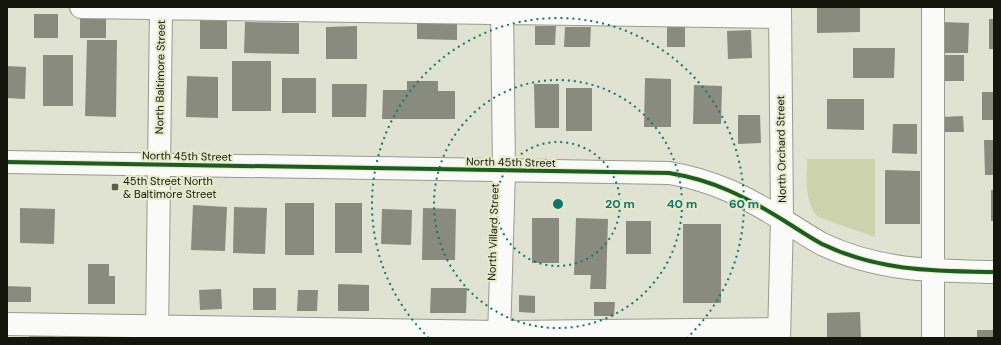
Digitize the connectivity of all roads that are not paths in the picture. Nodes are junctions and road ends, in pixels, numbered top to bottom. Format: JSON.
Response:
{"nodes":[{"id":1,"x":80,"y":7,"type":"edge"},
{"id":2,"x":933,"y":7,"type":"edge"},
{"id":3,"x":161,"y":8,"type":"edge"},
{"id":4,"x":502,"y":10,"type":"edge"},
{"id":5,"x":780,"y":12,"type":"edge"},
{"id":6,"x":7,"y":162,"type":"edge"},
{"id":7,"x":159,"y":165,"type":"junction"},
{"id":8,"x":504,"y":171,"type":"junction"},
{"id":9,"x":782,"y":219,"type":"junction"},
{"id":10,"x":934,"y":271,"type":"junction"},
{"id":11,"x":994,"y":272,"type":"edge"},
{"id":12,"x":7,"y":324,"type":"edge"},
{"id":13,"x":157,"y":332,"type":"edge"},
{"id":14,"x":779,"y":334,"type":"edge"},
{"id":15,"x":499,"y":335,"type":"edge"},
{"id":16,"x":933,"y":338,"type":"edge"}],
"edges":[{"from":1,"to":3,"type":"street"},
{"from":2,"to":10,"type":"street"},
{"from":3,"to":4,"type":"street"},
{"from":3,"to":7,"type":"street","name":"North Baltimore Street"},
{"from":4,"to":5,"type":"street"},
{"from":4,"to":8,"type":"street","name":"North Villard Street"},
{"from":5,"to":9,"type":"street","name":"North Orchard Street"},
{"from":6,"to":7,"type":"street","name":"North 45th Street"},
{"from":7,"to":8,"type":"street","name":"North 45th Street"},
{"from":7,"to":13,"type":"street","name":"North Baltimore Street"},
{"from":8,"to":9,"type":"street","name":"North 45th Street"},
{"from":8,"to":15,"type":"street","name":"North Villard Street"},
{"from":9,"to":10,"type":"street","name":"North 45th Street"},
{"from":9,"to":14,"type":"street","name":"North Orchard Street"},
{"from":10,"to":11,"type":"street","name":"North 45th Street"},
{"from":10,"to":16,"type":"street"},
{"from":12,"to":13,"type":"street"},
{"from":13,"to":15,"type":"street"},
{"from":14,"to":15,"type":"street"}]}
